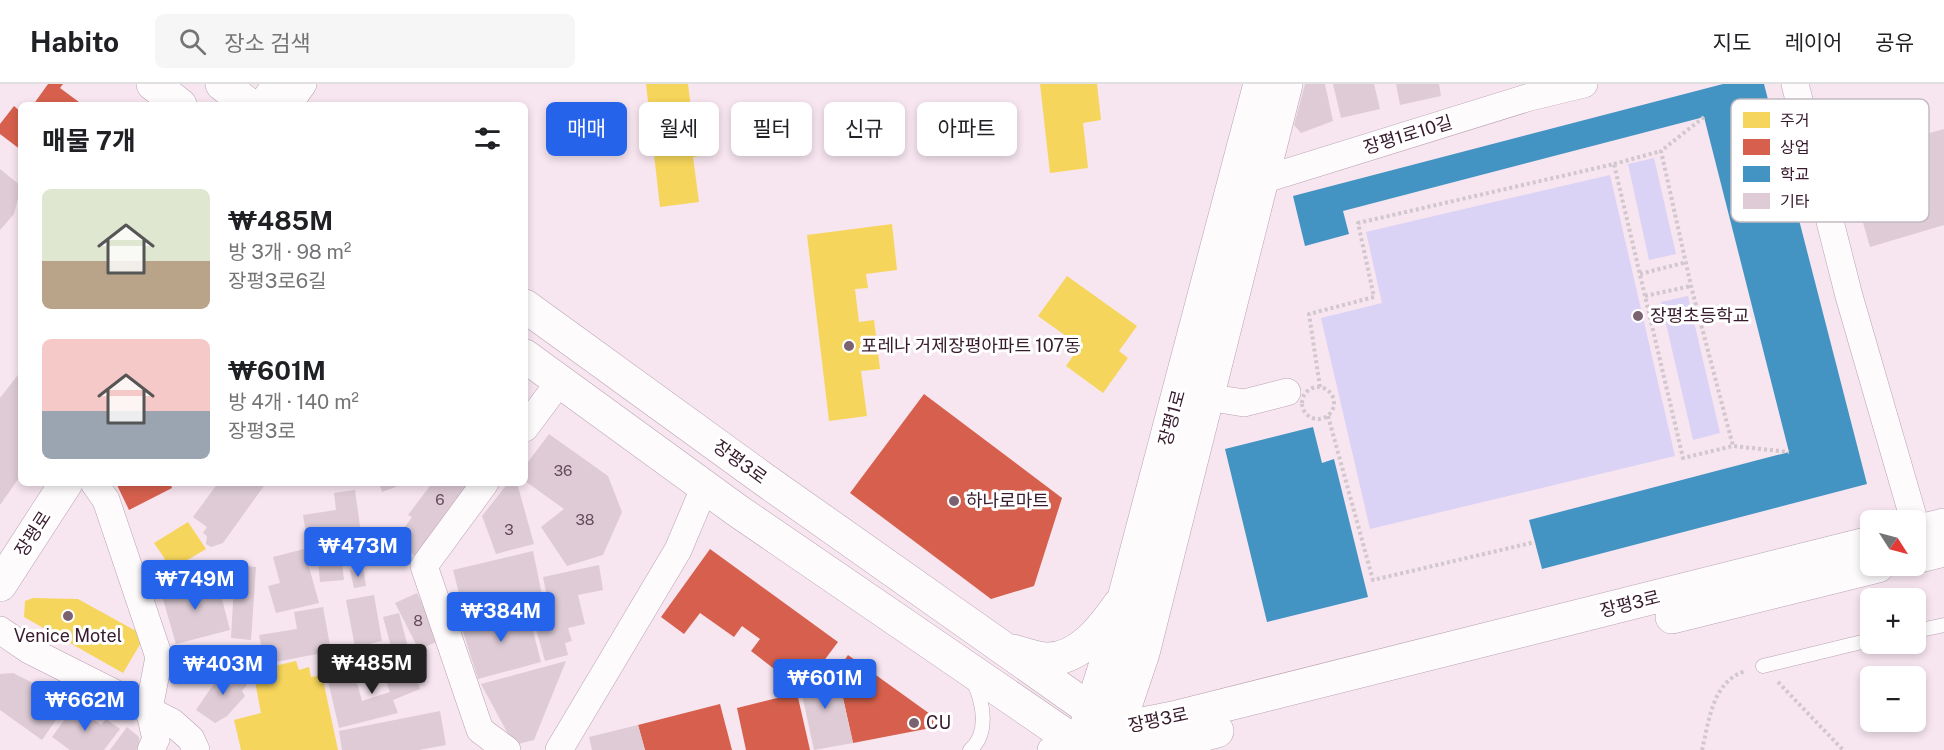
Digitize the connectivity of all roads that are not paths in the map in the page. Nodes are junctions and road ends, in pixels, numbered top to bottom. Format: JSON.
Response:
{"nodes":[{"id":1,"x":153,"y":84,"type":"edge"},
{"id":2,"x":222,"y":84,"type":"edge"},
{"id":3,"x":276,"y":84,"type":"edge"},
{"id":4,"x":303,"y":84,"type":"edge"},
{"id":5,"x":1260,"y":84,"type":"edge"},
{"id":6,"x":1286,"y":84,"type":"edge"},
{"id":7,"x":1584,"y":84,"type":"edge"},
{"id":8,"x":1795,"y":84,"type":"edge"},
{"id":9,"x":1799,"y":99,"type":"edge"},
{"id":10,"x":176,"y":102,"type":"edge"},
{"id":11,"x":245,"y":102,"type":"edge"},
{"id":12,"x":263,"y":102,"type":"edge"},
{"id":13,"x":290,"y":102,"type":"edge"},
{"id":14,"x":1247,"y":185,"type":"junction"},
{"id":15,"x":1830,"y":222,"type":"edge"},
{"id":16,"x":528,"y":308,"type":"edge"},
{"id":17,"x":528,"y":358,"type":"edge"},
{"id":18,"x":560,"y":381,"type":"junction"},
{"id":19,"x":1287,"y":393,"type":"dead end"},
{"id":20,"x":1193,"y":394,"type":"junction"},
{"id":21,"x":528,"y":424,"type":"edge"},
{"id":22,"x":64,"y":486,"type":"edge"},
{"id":23,"x":96,"y":486,"type":"edge"},
{"id":24,"x":483,"y":486,"type":"edge"},
{"id":25,"x":705,"y":486,"type":"junction"},
{"id":26,"x":1916,"y":510,"type":"edge"},
{"id":27,"x":1860,"y":546,"type":"edge"},
{"id":28,"x":1860,"y":571,"type":"edge"},
{"id":29,"x":0,"y":585,"type":"edge"},
{"id":30,"x":1124,"y":599,"type":"junction"},
{"id":31,"x":1944,"y":625,"type":"edge"},
{"id":32,"x":1926,"y":629,"type":"edge"},
{"id":33,"x":0,"y":630,"type":"edge"},
{"id":34,"x":1860,"y":642,"type":"edge"},
{"id":35,"x":1002,"y":647,"type":"junction"},
{"id":36,"x":1763,"y":666,"type":"road end"},
{"id":37,"x":969,"y":671,"type":"junction"},
{"id":38,"x":149,"y":709,"type":"junction"},
{"id":39,"x":1091,"y":710,"type":"junction"},
{"id":40,"x":1088,"y":746,"type":"edge"},
{"id":41,"x":151,"y":750,"type":"edge"},
{"id":42,"x":196,"y":750,"type":"edge"},
{"id":43,"x":507,"y":750,"type":"edge"},
{"id":44,"x":559,"y":750,"type":"edge"},
{"id":45,"x":970,"y":750,"type":"edge"},
{"id":46,"x":1143,"y":750,"type":"edge"}],
"edges":[{"from":1,"to":10,"type":"street"},
{"from":2,"to":11,"type":"street"},
{"from":3,"to":12,"type":"street"},
{"from":4,"to":13,"type":"street"},
{"from":5,"to":14,"type":"street","name":"장평1로"},
{"from":6,"to":14,"type":"street","name":"장평1로"},
{"from":7,"to":14,"type":"street","name":"장평1로10길"},
{"from":8,"to":9,"type":"street"},
{"from":14,"to":20,"type":"street","name":"장평1로"},
{"from":15,"to":26,"type":"street"},
{"from":16,"to":35,"type":"street","name":"장평3로"},
{"from":17,"to":18,"type":"street"},
{"from":18,"to":21,"type":"street"},
{"from":18,"to":25,"type":"street"},
{"from":19,"to":20,"type":"street"},
{"from":20,"to":30,"type":"street","name":"장평1로"},
{"from":20,"to":40,"type":"street","name":"장평1로"},
{"from":22,"to":29,"type":"street","name":"장평로"},
{"from":23,"to":38,"type":"street"},
{"from":24,"to":43,"type":"street"},
{"from":25,"to":37,"type":"street"},
{"from":25,"to":44,"type":"street"},
{"from":27,"to":40,"type":"street","name":"장평3로"},
{"from":28,"to":46,"type":"street","name":"장평3로"},
{"from":30,"to":35,"type":"street"},
{"from":30,"to":39,"type":"street","name":"장평1로"},
{"from":31,"to":32,"type":"lane"},
{"from":33,"to":38,"type":"street"},
{"from":34,"to":36,"type":"lane"},
{"from":35,"to":39,"type":"street","name":"장평3로"},
{"from":37,"to":40,"type":"street"},
{"from":37,"to":45,"type":"lane"},
{"from":38,"to":41,"type":"street"},
{"from":38,"to":42,"type":"street"},
{"from":39,"to":40,"type":"street","name":"장평3로"}]}
